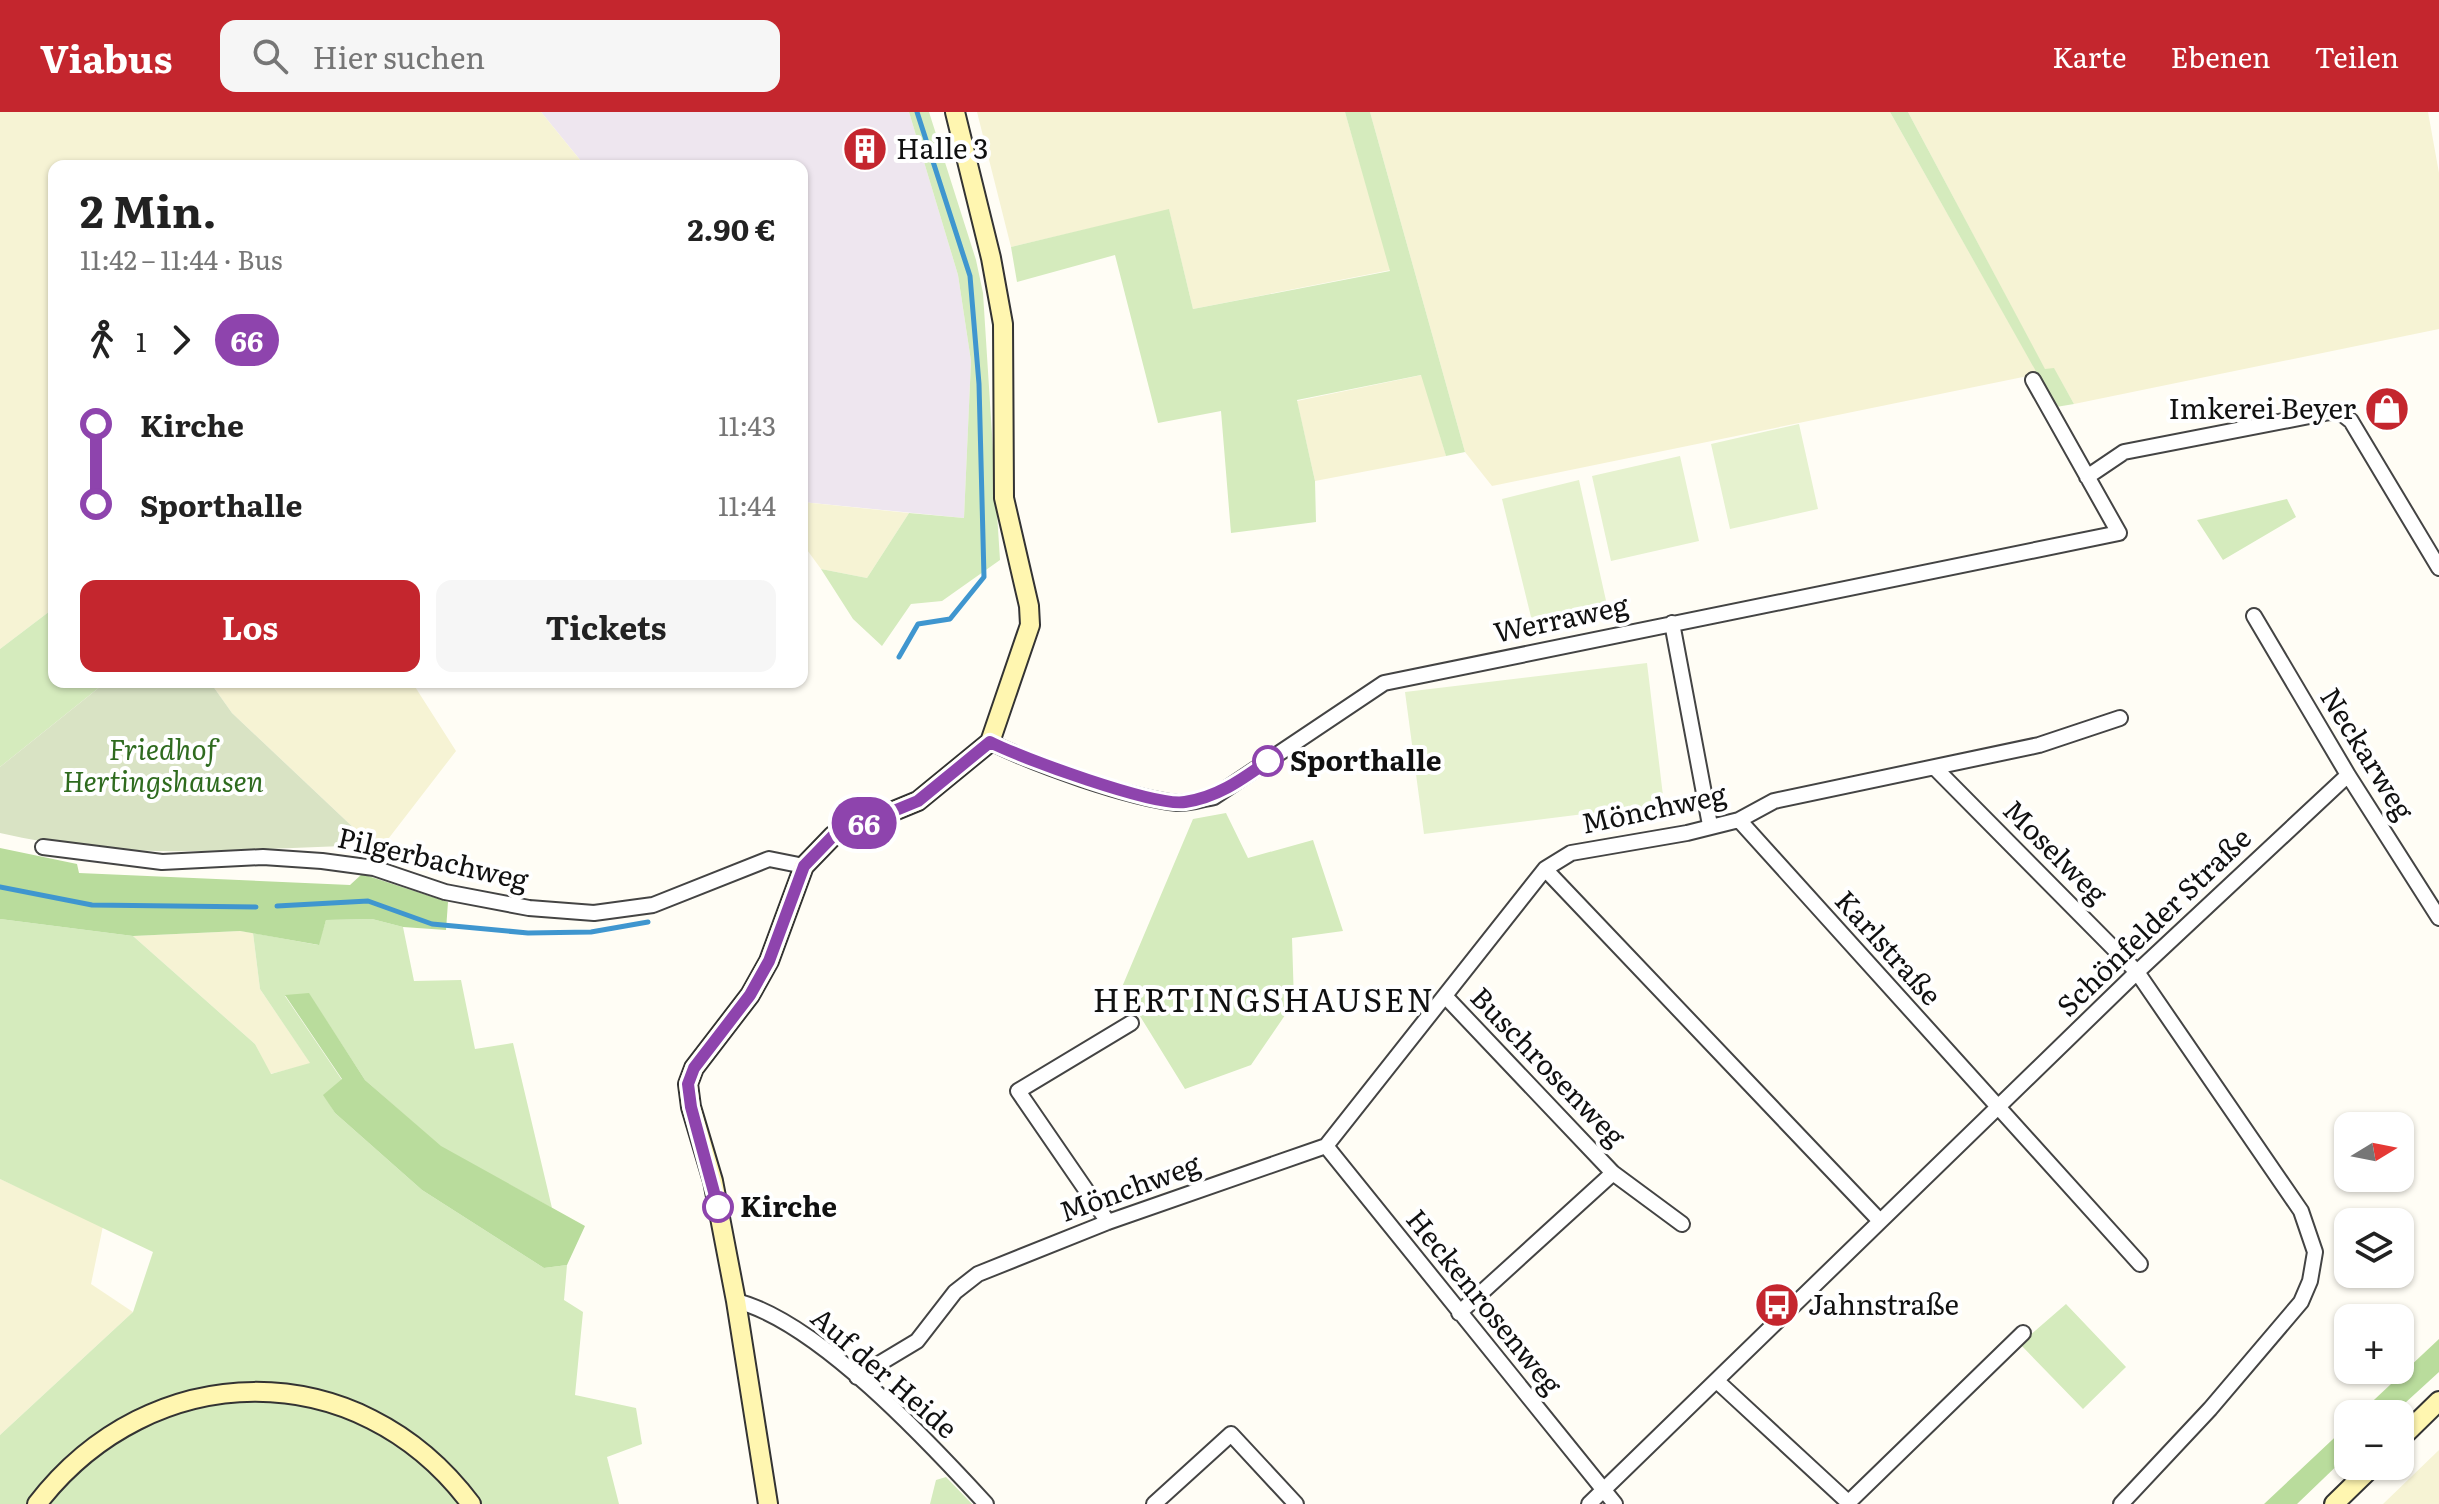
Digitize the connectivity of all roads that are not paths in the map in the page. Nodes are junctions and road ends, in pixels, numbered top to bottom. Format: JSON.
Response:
{"nodes":[{"id":1,"x":955,"y":112,"type":"edge"},
{"id":2,"x":2033,"y":380,"type":"dead end"},
{"id":3,"x":2087,"y":477,"type":"junction"},
{"id":4,"x":2439,"y":568,"type":"edge"},
{"id":5,"x":2254,"y":616,"type":"dead end"},
{"id":6,"x":1672,"y":623,"type":"junction"},
{"id":7,"x":2120,"y":718,"type":"dead end"},
{"id":8,"x":990,"y":742,"type":"junction"},
{"id":9,"x":1936,"y":769,"type":"junction"},
{"id":10,"x":2348,"y":775,"type":"junction"},
{"id":11,"x":1739,"y":820,"type":"junction"},
{"id":12,"x":1710,"y":825,"type":"junction"},
{"id":13,"x":43,"y":847,"type":"dead end"},
{"id":14,"x":804,"y":866,"type":"junction"},
{"id":15,"x":1545,"y":869,"type":"junction"},
{"id":16,"x":2439,"y":918,"type":"edge"},
{"id":17,"x":2137,"y":972,"type":"junction"},
{"id":18,"x":1445,"y":996,"type":"junction"},
{"id":19,"x":1131,"y":1023,"type":"dead end"},
{"id":20,"x":1997,"y":1109,"type":"junction"},
{"id":21,"x":1326,"y":1146,"type":"junction"},
{"id":22,"x":1613,"y":1173,"type":"junction"},
{"id":23,"x":1880,"y":1221,"type":"junction"},
{"id":24,"x":1108,"y":1222,"type":"junction"},
{"id":25,"x":1682,"y":1224,"type":"dead end"},
{"id":26,"x":2140,"y":1264,"type":"dead end"},
{"id":27,"x":736,"y":1301,"type":"junction"},
{"id":28,"x":1459,"y":1313,"type":"junction"},
{"id":29,"x":2023,"y":1333,"type":"dead end"},
{"id":30,"x":857,"y":1377,"type":"junction"},
{"id":31,"x":1718,"y":1382,"type":"junction"},
{"id":32,"x":2439,"y":1401,"type":"edge"},
{"id":33,"x":2414,"y":1425,"type":"edge"},
{"id":34,"x":2359,"y":1480,"type":"edge"},
{"id":35,"x":1602,"y":1491,"type":"junction"},
{"id":36,"x":1850,"y":1503,"type":"edge"},
{"id":37,"x":37,"y":1504,"type":"edge"},
{"id":38,"x":471,"y":1504,"type":"edge"},
{"id":39,"x":768,"y":1504,"type":"edge"},
{"id":40,"x":986,"y":1504,"type":"edge"},
{"id":41,"x":1154,"y":1504,"type":"edge"},
{"id":42,"x":1296,"y":1504,"type":"edge"},
{"id":43,"x":1589,"y":1504,"type":"edge"},
{"id":44,"x":1615,"y":1504,"type":"edge"},
{"id":45,"x":2121,"y":1504,"type":"edge"},
{"id":46,"x":2334,"y":1504,"type":"edge"}],
"edges":[{"from":1,"to":8,"type":"street"},
{"from":2,"to":3,"type":"street","name":"Werraweg"},
{"from":3,"to":4,"type":"street"},
{"from":3,"to":6,"type":"street","name":"Werraweg"},
{"from":5,"to":10,"type":"street","name":"Neckarweg"},
{"from":6,"to":8,"type":"street","name":"Werraweg"},
{"from":6,"to":12,"type":"street"},
{"from":7,"to":9,"type":"street","name":"Mönchweg"},
{"from":8,"to":14,"type":"street"},
{"from":9,"to":11,"type":"street","name":"Mönchweg"},
{"from":9,"to":17,"type":"street","name":"Moselweg"},
{"from":10,"to":16,"type":"street","name":"Neckarweg"},
{"from":10,"to":17,"type":"street","name":"Schönfelder Straße"},
{"from":11,"to":12,"type":"street","name":"Mönchweg"},
{"from":11,"to":20,"type":"street","name":"Karlstraße"},
{"from":12,"to":15,"type":"street","name":"Mönchweg"},
{"from":13,"to":14,"type":"street","name":"Pilgerbachweg"},
{"from":14,"to":27,"type":"street"},
{"from":15,"to":18,"type":"street","name":"Mönchweg"},
{"from":15,"to":23,"type":"street"},
{"from":17,"to":20,"type":"street","name":"Schönfelder Straße"},
{"from":17,"to":45,"type":"street","name":"Moselweg"},
{"from":18,"to":21,"type":"street","name":"Mönchweg"},
{"from":18,"to":22,"type":"street","name":"Buschrosenweg"},
{"from":19,"to":24,"type":"street"},
{"from":20,"to":23,"type":"street","name":"Schönfelder Straße"},
{"from":20,"to":26,"type":"street"},
{"from":21,"to":24,"type":"street","name":"Mönchweg"},
{"from":21,"to":28,"type":"street","name":"Heckenrosenweg"},
{"from":22,"to":25,"type":"street","name":"Buschrosenweg"},
{"from":22,"to":28,"type":"street","name":"Buschrosenweg"},
{"from":23,"to":31,"type":"street","name":"Schönfelder Straße"},
{"from":24,"to":30,"type":"street","name":"Mönchweg"},
{"from":27,"to":30,"type":"street","name":"Auf der Heide"},
{"from":27,"to":39,"type":"street"},
{"from":28,"to":35,"type":"street","name":"Heckenrosenweg"},
{"from":29,"to":36,"type":"street"},
{"from":30,"to":40,"type":"street","name":"Auf der Heide"},
{"from":31,"to":35,"type":"street","name":"Schönfelder Straße"},
{"from":31,"to":36,"type":"street"},
{"from":32,"to":33,"type":"street"},
{"from":34,"to":46,"type":"street"},
{"from":35,"to":43,"type":"street","name":"Schönfelder Straße"},
{"from":35,"to":44,"type":"street","name":"Heckenrosenweg"},
{"from":37,"to":38,"type":"street"},
{"from":41,"to":42,"type":"street"}]}
